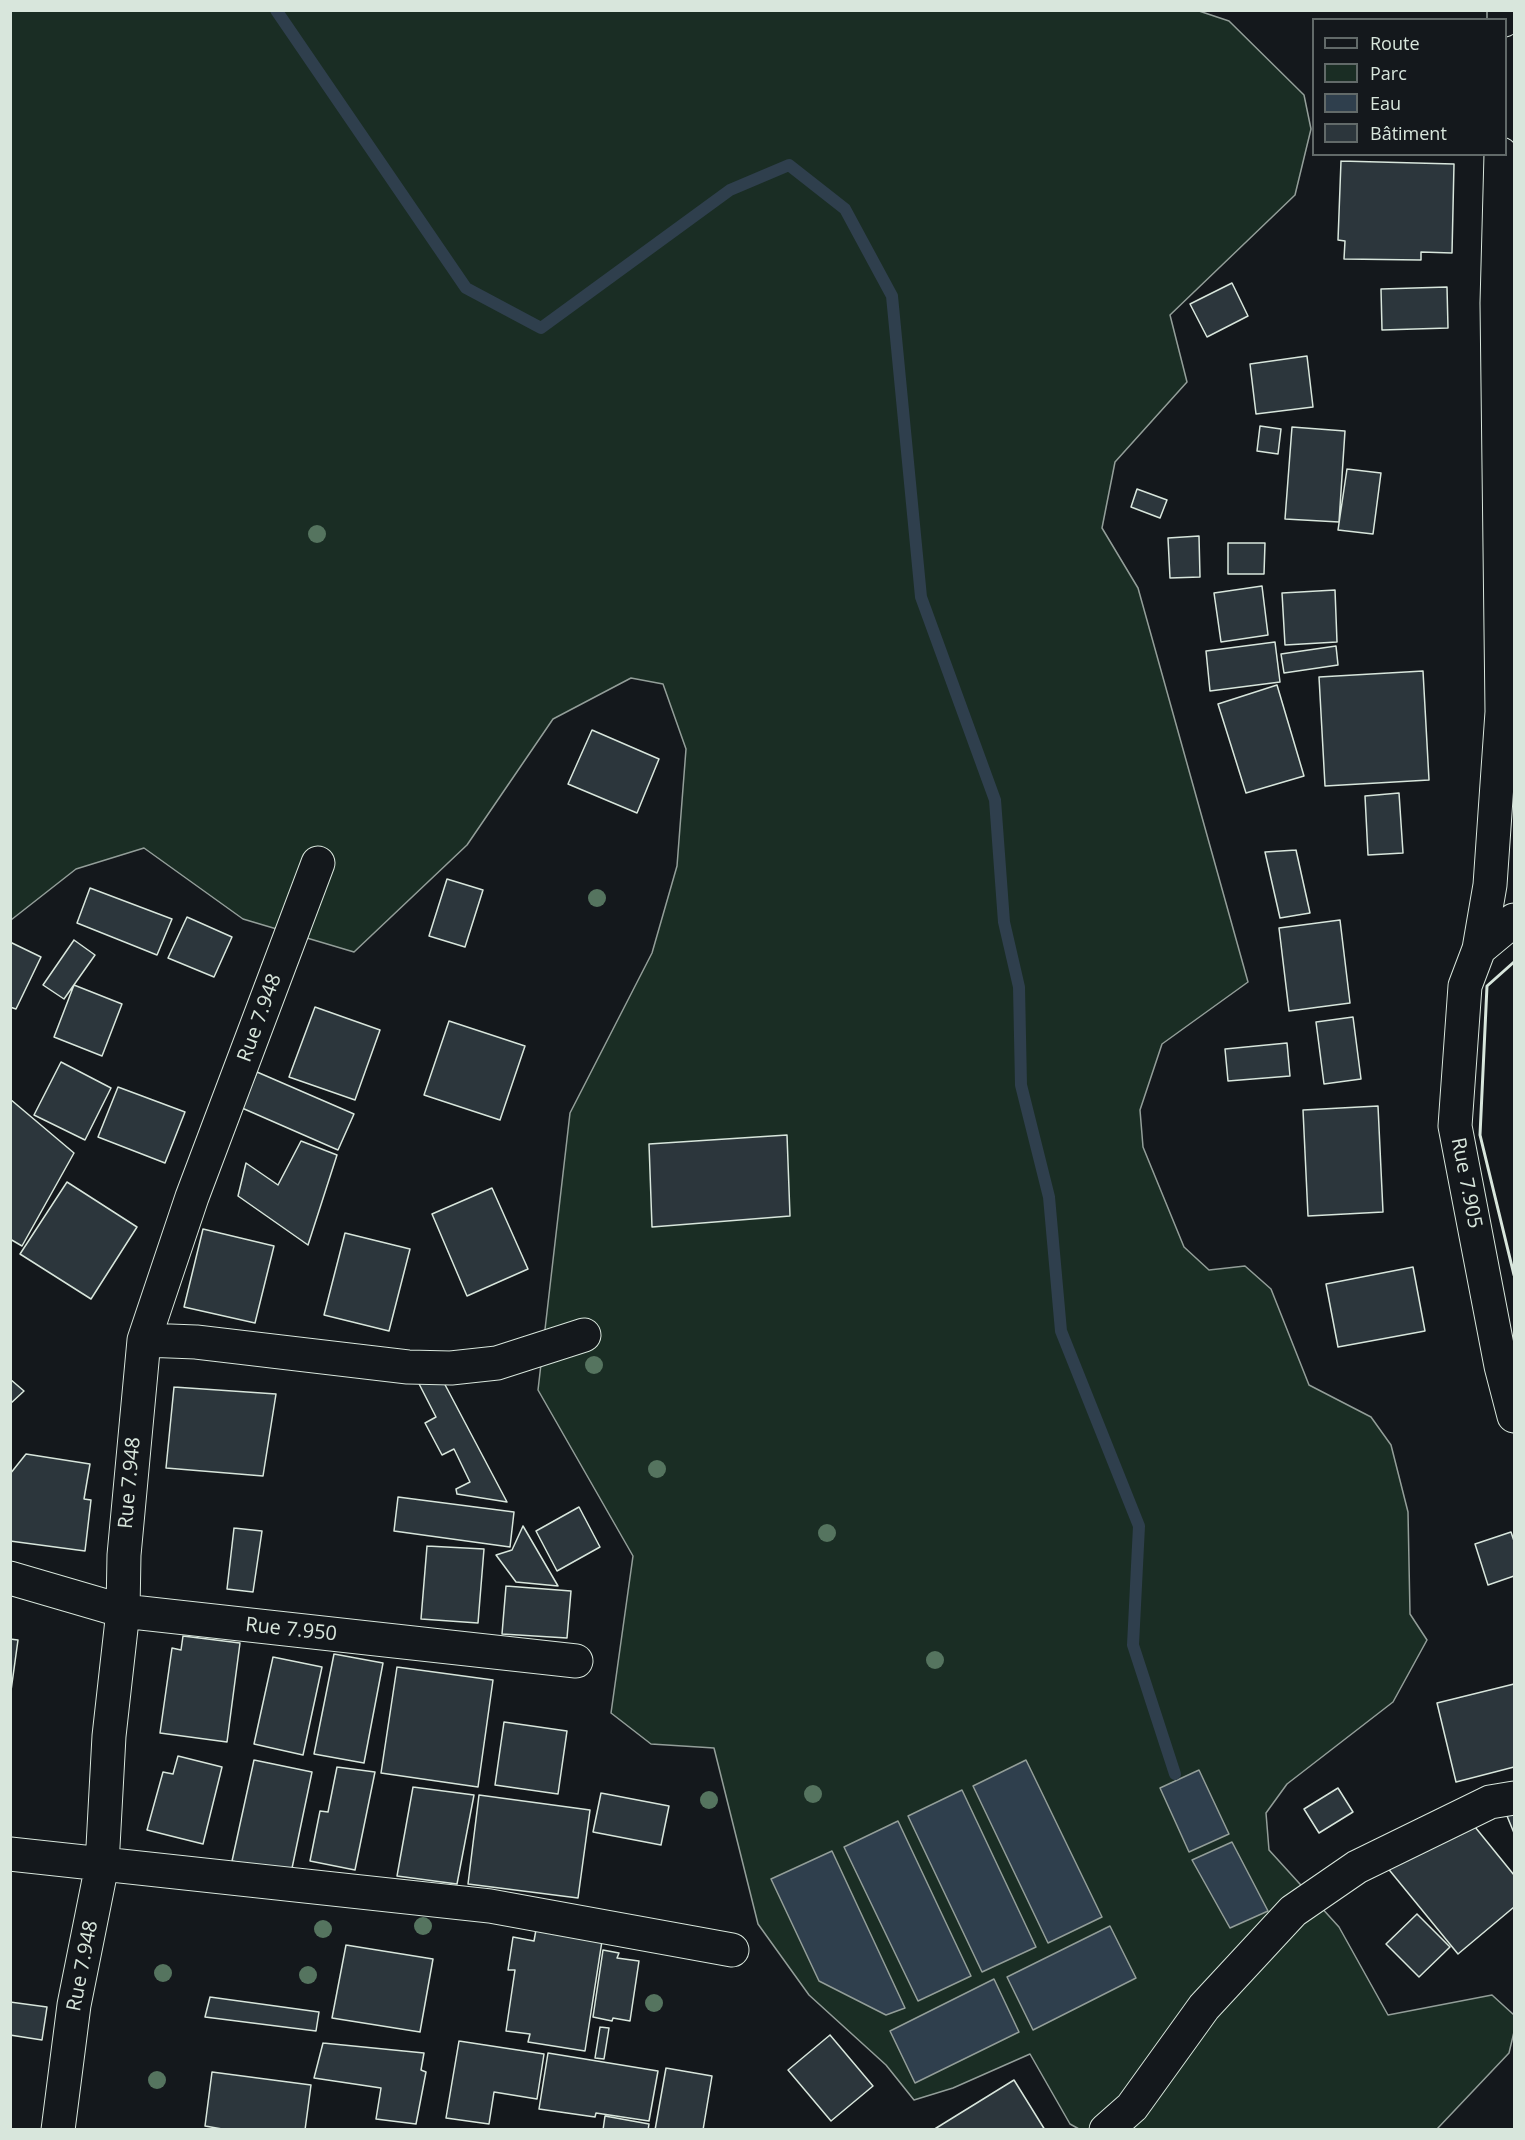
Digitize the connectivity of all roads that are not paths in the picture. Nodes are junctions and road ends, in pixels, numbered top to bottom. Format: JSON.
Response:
{"nodes":[{"id":1,"x":1501,"y":156,"type":"edge"},
{"id":2,"x":1506,"y":300,"type":"edge"},
{"id":3,"x":318,"y":863,"type":"dead end"},
{"id":4,"x":1515,"y":920,"type":"edge"},
{"id":5,"x":1479,"y":949,"type":"junction"},
{"id":6,"x":584,"y":1335,"type":"dead end"},
{"id":7,"x":144,"y":1340,"type":"junction"},
{"id":8,"x":1515,"y":1416,"type":"edge"},
{"id":9,"x":10,"y":1578,"type":"edge"},
{"id":10,"x":123,"y":1611,"type":"junction"},
{"id":11,"x":576,"y":1661,"type":"dead end"},
{"id":12,"x":1515,"y":1798,"type":"edge"},
{"id":13,"x":10,"y":1854,"type":"edge"},
{"id":14,"x":102,"y":1865,"type":"junction"},
{"id":15,"x":732,"y":1950,"type":"dead end"},
{"id":16,"x":58,"y":2130,"type":"edge"},
{"id":17,"x":1106,"y":2130,"type":"edge"}],
"edges":[{"from":1,"to":2,"type":"street","name":"Rue 7.905"},
{"from":2,"to":5,"type":"street","name":"Rue 7.905"},
{"from":3,"to":7,"type":"street","name":"Rue 7.948"},
{"from":4,"to":5,"type":"street"},
{"from":5,"to":8,"type":"street","name":"Rue 7.905"},
{"from":6,"to":7,"type":"street"},
{"from":7,"to":10,"type":"street","name":"Rue 7.948"},
{"from":9,"to":10,"type":"street","name":"Rue 7.950"},
{"from":10,"to":11,"type":"street","name":"Rue 7.950"},
{"from":10,"to":14,"type":"street","name":"Rue 7.948"},
{"from":12,"to":17,"type":"street"},
{"from":13,"to":14,"type":"street"},
{"from":14,"to":15,"type":"street"},
{"from":14,"to":16,"type":"street","name":"Rue 7.948"}]}
